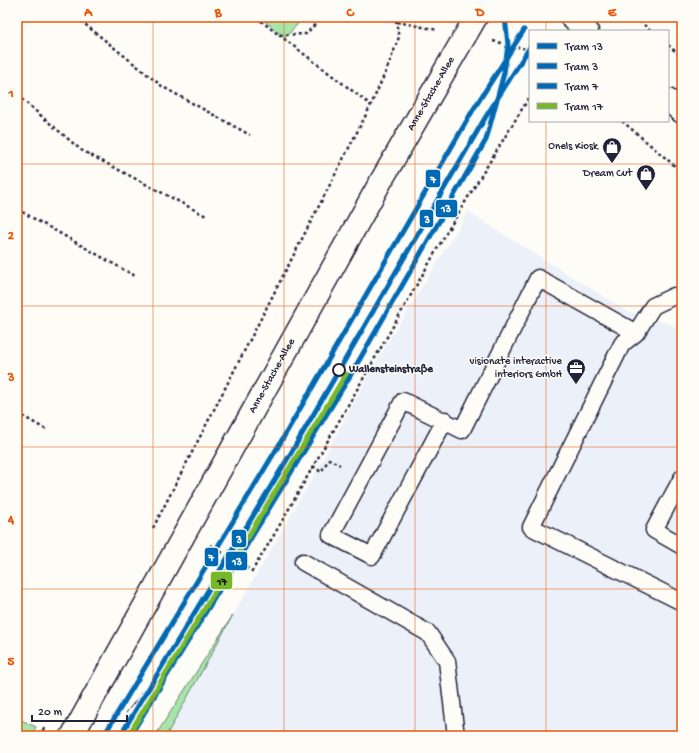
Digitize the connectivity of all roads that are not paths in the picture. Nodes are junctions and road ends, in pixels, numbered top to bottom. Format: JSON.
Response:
{"nodes":[{"id":1,"x":476,"y":17,"type":"edge"},
{"id":2,"x":571,"y":17,"type":"edge"},
{"id":3,"x":586,"y":30,"type":"edge"},
{"id":4,"x":669,"y":101,"type":"edge"},
{"id":5,"x":682,"y":112,"type":"edge"},
{"id":6,"x":674,"y":296,"type":"dead end"},
{"id":7,"x":636,"y":333,"type":"junction"},
{"id":8,"x":445,"y":420,"type":"junction"},
{"id":9,"x":682,"y":478,"type":"edge"},
{"id":10,"x":682,"y":546,"type":"edge"},
{"id":11,"x":303,"y":562,"type":"dead end"},
{"id":12,"x":682,"y":602,"type":"edge"},
{"id":13,"x":72,"y":736,"type":"edge"},
{"id":14,"x":456,"y":736,"type":"edge"}],
"edges":[{"from":1,"to":13,"type":"street","name":"Anne-Stache-Allee"},
{"from":2,"to":3,"type":"street"},
{"from":4,"to":5,"type":"street"},
{"from":6,"to":7,"type":"lane"},
{"from":7,"to":8,"type":"lane"},
{"from":7,"to":12,"type":"lane"},
{"from":8,"to":8,"type":"lane"},
{"from":9,"to":10,"type":"lane"},
{"from":11,"to":14,"type":"lane"}]}
